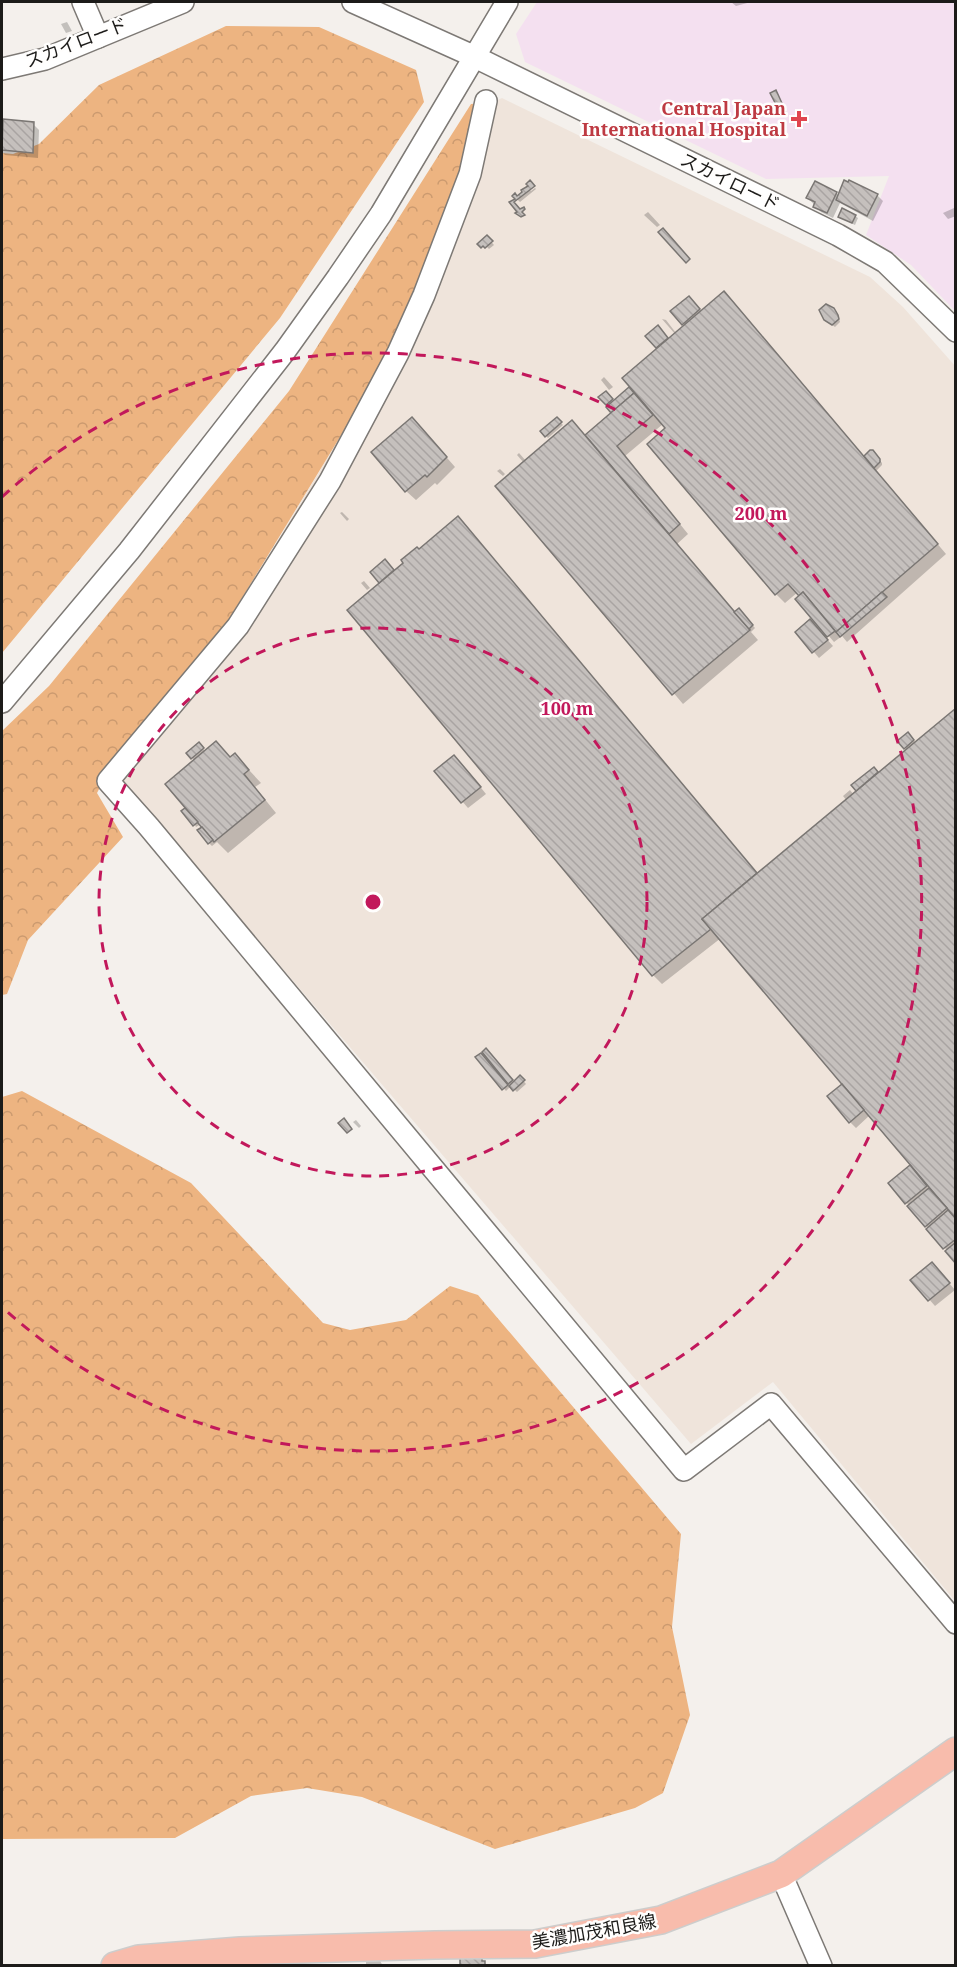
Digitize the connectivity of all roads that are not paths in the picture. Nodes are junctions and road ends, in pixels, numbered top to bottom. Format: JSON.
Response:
{"nodes":[{"id":1,"x":83,"y":2,"type":"edge"},
{"id":2,"x":183,"y":2,"type":"edge"},
{"id":3,"x":353,"y":2,"type":"edge"},
{"id":4,"x":507,"y":2,"type":"edge"},
{"id":5,"x":98,"y":37,"type":"junction"},
{"id":6,"x":473,"y":56,"type":"junction"},
{"id":7,"x":2,"y":69,"type":"edge"},
{"id":8,"x":486,"y":101,"type":"dead end"},
{"id":9,"x":956,"y":331,"type":"edge"},
{"id":10,"x":2,"y":702,"type":"edge"},
{"id":11,"x":956,"y":1623,"type":"edge"},
{"id":12,"x":956,"y":1752,"type":"edge"},
{"id":13,"x":781,"y":1874,"type":"junction"},
{"id":14,"x":115,"y":1965,"type":"edge"},
{"id":15,"x":821,"y":1965,"type":"edge"}],
"edges":[{"from":1,"to":5,"type":"street"},
{"from":2,"to":5,"type":"street","name":"スカイロード"},
{"from":3,"to":6,"type":"street","name":"スカイロード"},
{"from":4,"to":6,"type":"street"},
{"from":5,"to":7,"type":"street","name":"スカイロード"},
{"from":6,"to":9,"type":"street","name":"スカイロード"},
{"from":6,"to":10,"type":"street"},
{"from":8,"to":11,"type":"street"},
{"from":12,"to":13,"type":"main road","name":"美濃加茂和良線"},
{"from":13,"to":14,"type":"main road","name":"美濃加茂和良線"},
{"from":13,"to":15,"type":"street"}]}
